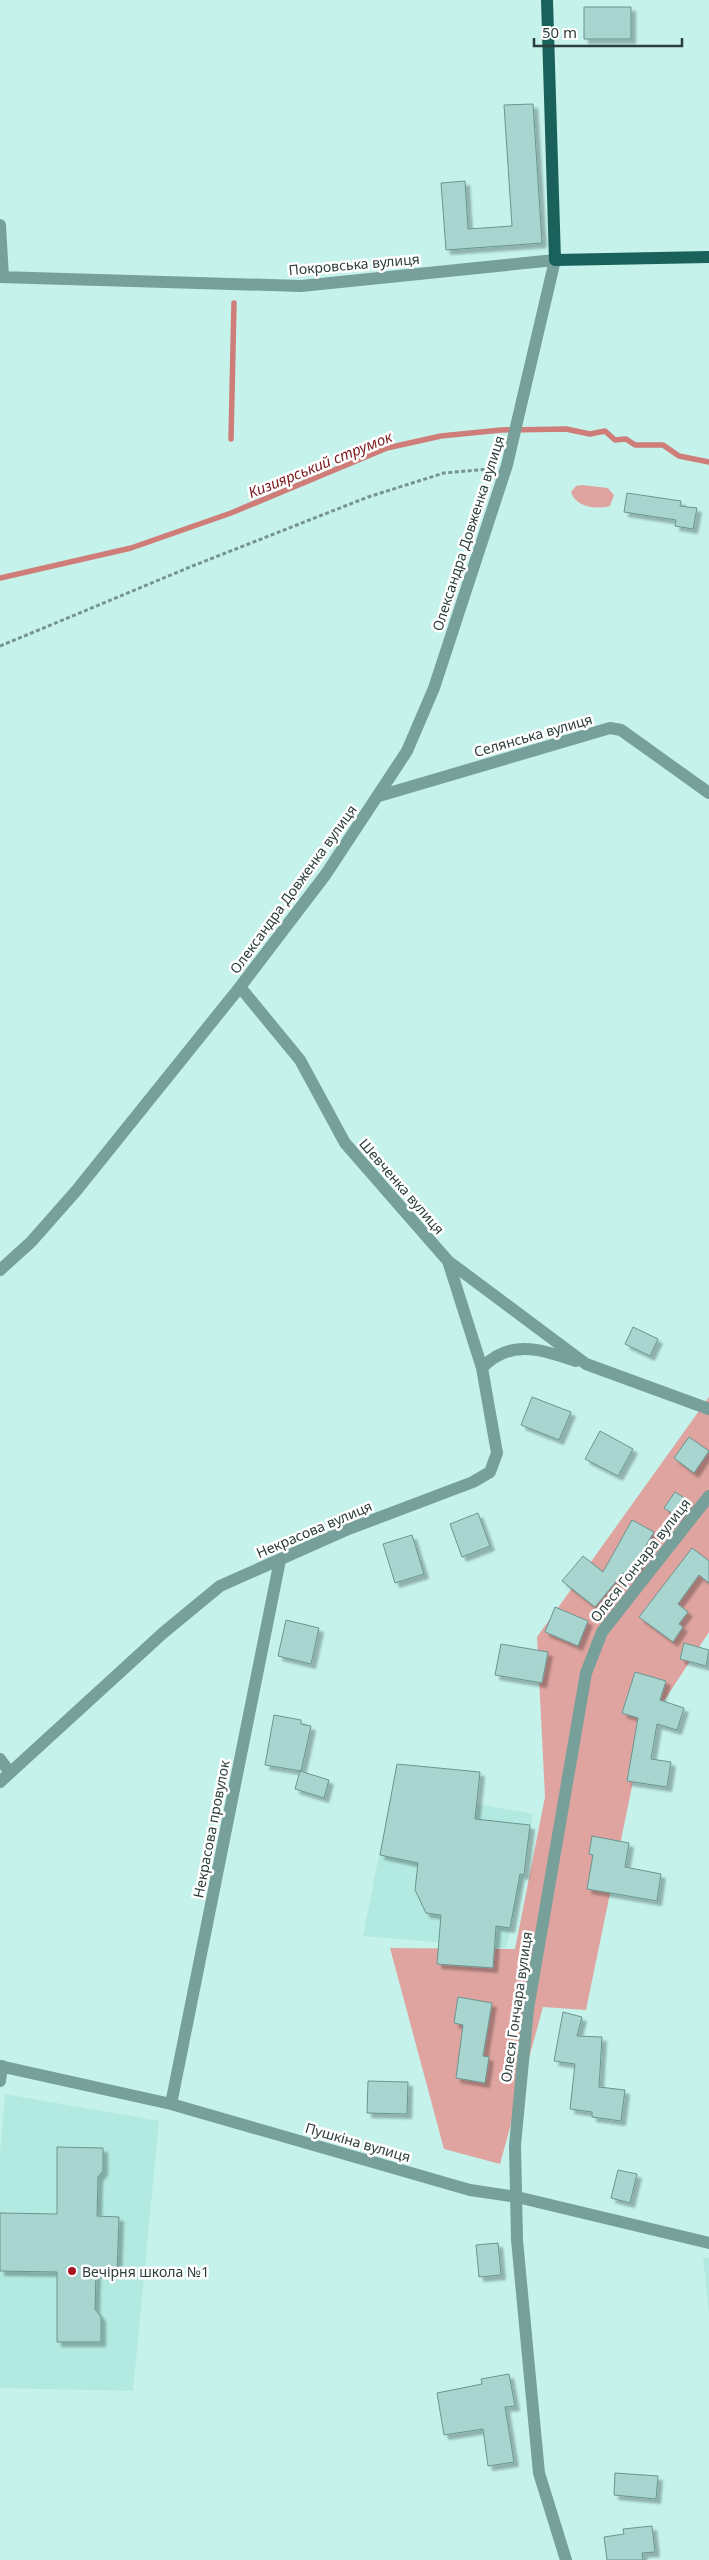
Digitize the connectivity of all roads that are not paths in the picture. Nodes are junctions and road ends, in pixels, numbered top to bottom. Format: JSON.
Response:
{"nodes":[{"id":1,"x":547,"y":0,"type":"edge"},
{"id":2,"x":0,"y":225,"type":"edge"},
{"id":3,"x":709,"y":257,"type":"edge"},
{"id":4,"x":555,"y":260,"type":"junction"},
{"id":5,"x":2,"y":277,"type":"edge"},
{"id":6,"x":709,"y":793,"type":"edge"},
{"id":7,"x":379,"y":796,"type":"junction"},
{"id":8,"x":240,"y":987,"type":"junction"},
{"id":9,"x":448,"y":1261,"type":"junction"},
{"id":10,"x":0,"y":1270,"type":"edge"},
{"id":11,"x":586,"y":1364,"type":"junction"},
{"id":12,"x":482,"y":1368,"type":"junction"},
{"id":13,"x":709,"y":1409,"type":"edge"},
{"id":14,"x":709,"y":1496,"type":"edge"},
{"id":15,"x":280,"y":1560,"type":"junction"},
{"id":16,"x":0,"y":1759,"type":"edge"},
{"id":17,"x":10,"y":1773,"type":"junction"},
{"id":18,"x":0,"y":1782,"type":"edge"},
{"id":19,"x":1,"y":2066,"type":"edge"},
{"id":20,"x":0,"y":2081,"type":"edge"},
{"id":21,"x":171,"y":2104,"type":"junction"},
{"id":22,"x":517,"y":2197,"type":"junction"},
{"id":23,"x":709,"y":2243,"type":"edge"},
{"id":24,"x":566,"y":2560,"type":"edge"}],
"edges":[{"from":1,"to":4,"type":"main road"},
{"from":2,"to":5,"type":"street"},
{"from":3,"to":4,"type":"main road","name":"Покровська вулиця"},
{"from":4,"to":5,"type":"street","name":"Покровська вулиця"},
{"from":4,"to":7,"type":"street","name":"Олександра Довженка вулиця"},
{"from":6,"to":7,"type":"street","name":"Селянська вулиця"},
{"from":7,"to":8,"type":"street","name":"Олександра Довженка вулиця"},
{"from":8,"to":9,"type":"street","name":"Шевченка вулиця"},
{"from":8,"to":10,"type":"street","name":"Олександра Довженка вулиця"},
{"from":9,"to":11,"type":"street","name":"Шевченка вулиця"},
{"from":9,"to":12,"type":"street","name":"Некрасова вулиця"},
{"from":11,"to":12,"type":"street","name":"Шевченка вулиця"},
{"from":11,"to":13,"type":"street","name":"Шевченка вулиця"},
{"from":12,"to":15,"type":"street","name":"Некрасова вулиця"},
{"from":14,"to":22,"type":"street","name":"Олеся Гончара вулиця"},
{"from":15,"to":17,"type":"street","name":"Некрасова вулиця"},
{"from":15,"to":21,"type":"street","name":"Некрасова провулок"},
{"from":16,"to":17,"type":"street"},
{"from":17,"to":18,"type":"street","name":"Некрасова вулиця"},
{"from":19,"to":20,"type":"street"},
{"from":19,"to":21,"type":"street","name":"Пушкіна вулиця"},
{"from":21,"to":22,"type":"street","name":"Пушкіна вулиця"},
{"from":22,"to":23,"type":"street","name":"Пушкіна вулиця"},
{"from":22,"to":24,"type":"street","name":"Олеся Гончара вулиця"}]}
